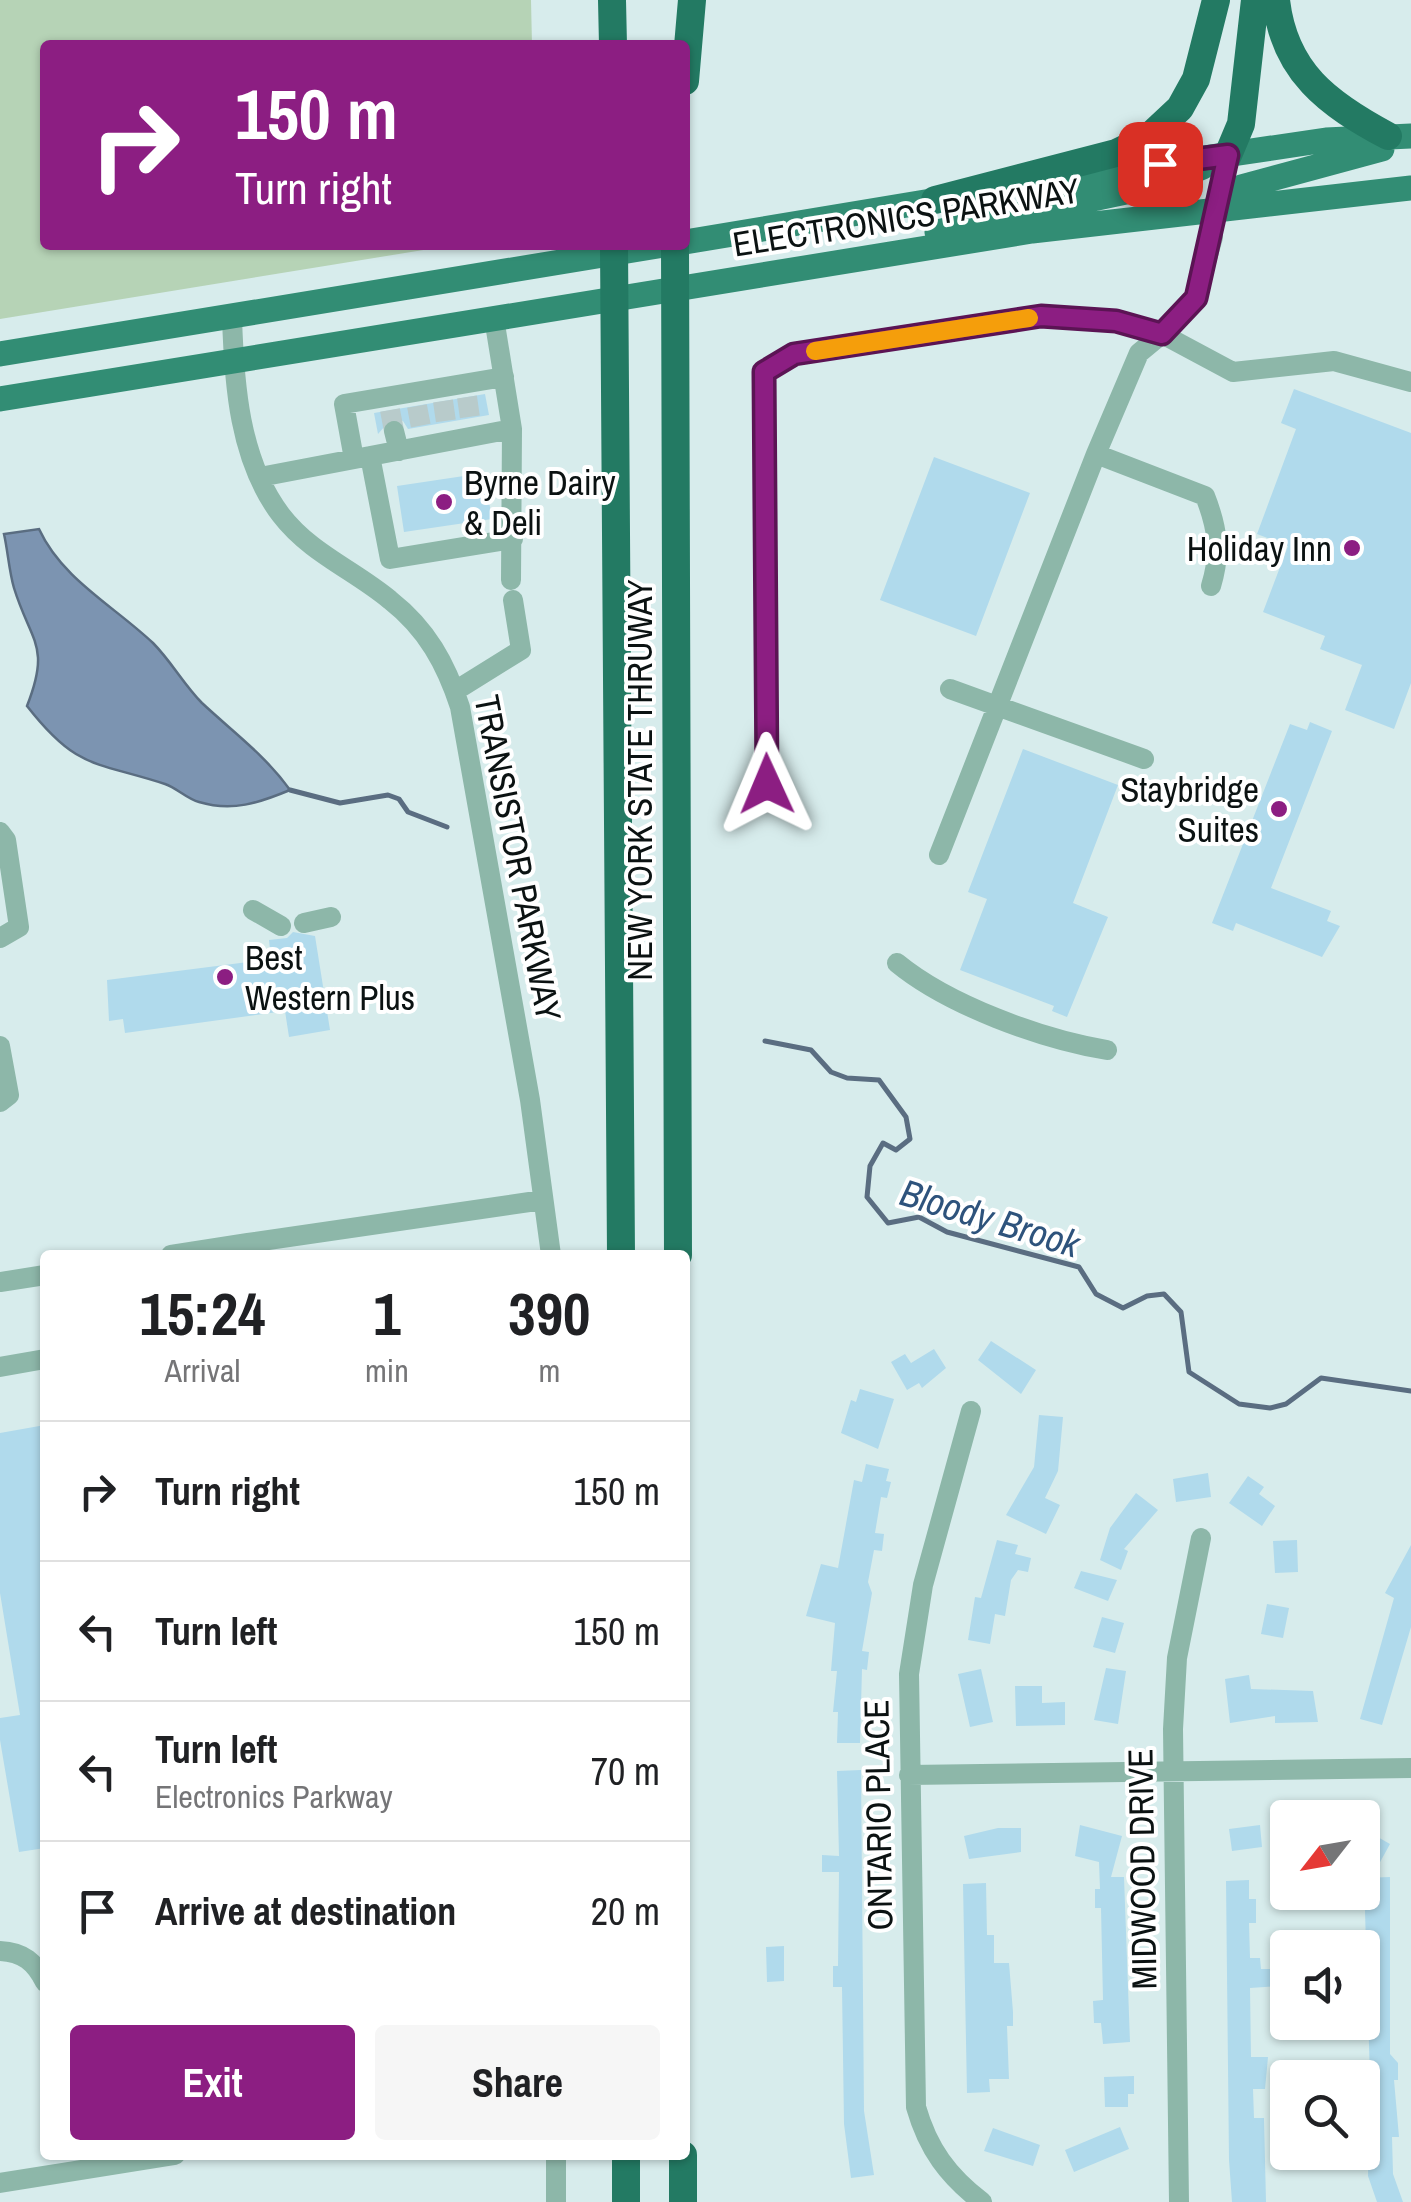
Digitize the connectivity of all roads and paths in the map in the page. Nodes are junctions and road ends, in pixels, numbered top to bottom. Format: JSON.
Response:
{"nodes":[{"id":1,"x":612,"y":0,"type":"edge"},
{"id":2,"x":673,"y":0,"type":"edge"},
{"id":3,"x":692,"y":0,"type":"edge"},
{"id":4,"x":1216,"y":0,"type":"edge"},
{"id":5,"x":1237,"y":0,"type":"edge"},
{"id":6,"x":1255,"y":0,"type":"edge"},
{"id":7,"x":1276,"y":0,"type":"edge"},
{"id":8,"x":612,"y":40,"type":"edge"},
{"id":9,"x":674,"y":40,"type":"edge"},
{"id":10,"x":689,"y":40,"type":"edge"},
{"id":11,"x":1403,"y":138,"type":"edge"},
{"id":12,"x":1228,"y":155,"type":"junction"},
{"id":13,"x":1411,"y":188,"type":"edge"},
{"id":14,"x":935,"y":200,"type":"junction"},
{"id":15,"x":1213,"y":208,"type":"junction"},
{"id":16,"x":690,"y":241,"type":"edge"},
{"id":17,"x":614,"y":250,"type":"edge"},
{"id":18,"x":634,"y":250,"type":"edge"},
{"id":19,"x":675,"y":250,"type":"edge"},
{"id":20,"x":836,"y":262,"type":"junction"},
{"id":21,"x":232,"y":316,"type":"junction"},
{"id":22,"x":494,"y":318,"type":"junction"},
{"id":23,"x":1162,"y":334,"type":"junction"},
{"id":24,"x":0,"y":354,"type":"edge"},
{"id":25,"x":233,"y":361,"type":"junction"},
{"id":26,"x":504,"y":377,"type":"junction"},
{"id":27,"x":1411,"y":382,"type":"edge"},
{"id":28,"x":0,"y":400,"type":"edge"},
{"id":29,"x":469,"y":409,"type":"junction"},
{"id":30,"x":445,"y":413,"type":"junction"},
{"id":31,"x":420,"y":417,"type":"junction"},
{"id":32,"x":393,"y":422,"type":"junction"},
{"id":33,"x":512,"y":430,"type":"junction"},
{"id":34,"x":1096,"y":454,"type":"junction"},
{"id":35,"x":362,"y":458,"type":"junction"},
{"id":36,"x":260,"y":477,"type":"junction"},
{"id":37,"x":513,"y":540,"type":"junction"},
{"id":38,"x":1211,"y":586,"type":"dead end"},
{"id":39,"x":950,"y":689,"type":"dead end"},
{"id":40,"x":455,"y":690,"type":"junction"},
{"id":41,"x":997,"y":706,"type":"junction"},
{"id":42,"x":1144,"y":759,"type":"dead end"},
{"id":43,"x":767,"y":784,"type":"dead end"},
{"id":44,"x":0,"y":832,"type":"edge"},
{"id":45,"x":939,"y":855,"type":"dead end"},
{"id":46,"x":253,"y":910,"type":"dead end"},
{"id":47,"x":331,"y":917,"type":"dead end"},
{"id":48,"x":304,"y":923,"type":"dead end"},
{"id":49,"x":281,"y":926,"type":"dead end"},
{"id":50,"x":0,"y":938,"type":"edge"},
{"id":51,"x":897,"y":963,"type":"dead end"},
{"id":52,"x":0,"y":1046,"type":"edge"},
{"id":53,"x":1107,"y":1050,"type":"dead end"},
{"id":54,"x":0,"y":1102,"type":"edge"},
{"id":55,"x":544,"y":1200,"type":"junction"},
{"id":56,"x":249,"y":1249,"type":"edge"},
{"id":57,"x":550,"y":1250,"type":"edge"},
{"id":58,"x":621,"y":1250,"type":"edge"},
{"id":59,"x":678,"y":1250,"type":"edge"},
{"id":60,"x":40,"y":1275,"type":"edge"},
{"id":61,"x":0,"y":1282,"type":"edge"},
{"id":62,"x":40,"y":1360,"type":"edge"},
{"id":63,"x":0,"y":1367,"type":"edge"},
{"id":64,"x":971,"y":1411,"type":"dead end"},
{"id":65,"x":1201,"y":1538,"type":"dead end"},
{"id":66,"x":1411,"y":1768,"type":"edge"},
{"id":67,"x":1176,"y":1774,"type":"junction"},
{"id":68,"x":909,"y":1775,"type":"junction"},
{"id":69,"x":0,"y":1951,"type":"edge"},
{"id":70,"x":40,"y":1973,"type":"edge"},
{"id":71,"x":109,"y":2160,"type":"edge"},
{"id":72,"x":556,"y":2160,"type":"edge"},
{"id":73,"x":626,"y":2160,"type":"edge"},
{"id":74,"x":683,"y":2160,"type":"edge"},
{"id":75,"x":82,"y":2162,"type":"edge"},
{"id":76,"x":0,"y":2183,"type":"edge"},
{"id":77,"x":556,"y":2202,"type":"edge"},
{"id":78,"x":626,"y":2202,"type":"edge"},
{"id":79,"x":683,"y":2202,"type":"edge"},
{"id":80,"x":982,"y":2202,"type":"edge"},
{"id":81,"x":1178,"y":2202,"type":"edge"}],
"edges":[{"from":1,"to":8,"type":"highway"},
{"from":2,"to":9,"type":"highway"},
{"from":3,"to":10,"type":"highway"},
{"from":4,"to":14,"type":"highway"},
{"from":5,"to":12,"type":"highway"},
{"from":6,"to":12,"type":"highway"},
{"from":7,"to":11,"type":"highway"},
{"from":11,"to":12,"type":"main road","name":"ELECTRONICS PARKWAY"},
{"from":11,"to":15,"type":"main road"},
{"from":12,"to":14,"type":"main road","name":"ELECTRONICS PARKWAY"},
{"from":12,"to":15,"type":"main road"},
{"from":12,"to":20,"type":"main road"},
{"from":13,"to":15,"type":"main road","name":"ELECTRONICS PARKWAY"},
{"from":14,"to":16,"type":"main road","name":"ELECTRONICS PARKWAY"},
{"from":15,"to":20,"type":"main road","name":"ELECTRONICS PARKWAY"},
{"from":15,"to":23,"type":"street"},
{"from":17,"to":58,"type":"highway","name":"NEW YORK STATE THRUWAY"},
{"from":18,"to":21,"type":"main road"},
{"from":19,"to":59,"type":"highway","name":"NEW YORK STATE THRUWAY"},
{"from":20,"to":22,"type":"main road","name":"ELECTRONICS PARKWAY"},
{"from":21,"to":24,"type":"main road"},
{"from":21,"to":25,"type":"street","name":"TRANSISTOR PARKWAY"},
{"from":22,"to":25,"type":"main road","name":"ELECTRONICS PARKWAY"},
{"from":22,"to":26,"type":"street"},
{"from":23,"to":27,"type":"street"},
{"from":23,"to":34,"type":"street"},
{"from":23,"to":43,"type":"street"},
{"from":25,"to":28,"type":"main road","name":"ELECTRONICS PARKWAY"},
{"from":25,"to":36,"type":"street","name":"TRANSISTOR PARKWAY"},
{"from":26,"to":29,"type":"street"},
{"from":26,"to":33,"type":"street"},
{"from":29,"to":30,"type":"street"},
{"from":29,"to":30,"type":"street"},
{"from":29,"to":33,"type":"street"},
{"from":30,"to":31,"type":"street"},
{"from":30,"to":31,"type":"street"},
{"from":31,"to":32,"type":"street"},
{"from":31,"to":32,"type":"street"},
{"from":32,"to":35,"type":"street"},
{"from":32,"to":35,"type":"street"},
{"from":33,"to":37,"type":"street"},
{"from":34,"to":38,"type":"street"},
{"from":34,"to":41,"type":"street"},
{"from":35,"to":36,"type":"street"},
{"from":35,"to":37,"type":"street"},
{"from":36,"to":40,"type":"street","name":"TRANSISTOR PARKWAY"},
{"from":37,"to":40,"type":"street"},
{"from":39,"to":41,"type":"street"},
{"from":40,"to":55,"type":"street","name":"TRANSISTOR PARKWAY"},
{"from":41,"to":42,"type":"street"},
{"from":41,"to":45,"type":"street"},
{"from":44,"to":50,"type":"street"},
{"from":46,"to":49,"type":"street"},
{"from":47,"to":48,"type":"street"},
{"from":51,"to":53,"type":"street"},
{"from":52,"to":54,"type":"street"},
{"from":55,"to":56,"type":"street"},
{"from":55,"to":57,"type":"street","name":"TRANSISTOR PARKWAY"},
{"from":60,"to":61,"type":"street"},
{"from":62,"to":63,"type":"street"},
{"from":64,"to":68,"type":"street","name":"ONTARIO PLACE"},
{"from":65,"to":67,"type":"street","name":"MIDWOOD DRIVE"},
{"from":66,"to":67,"type":"street"},
{"from":67,"to":68,"type":"street"},
{"from":67,"to":81,"type":"street","name":"MIDWOOD DRIVE"},
{"from":68,"to":80,"type":"street","name":"ONTARIO PLACE"},
{"from":69,"to":70,"type":"street"},
{"from":71,"to":75,"type":"street"},
{"from":72,"to":77,"type":"street"},
{"from":73,"to":78,"type":"highway"},
{"from":74,"to":79,"type":"highway"},
{"from":75,"to":76,"type":"street"}]}
